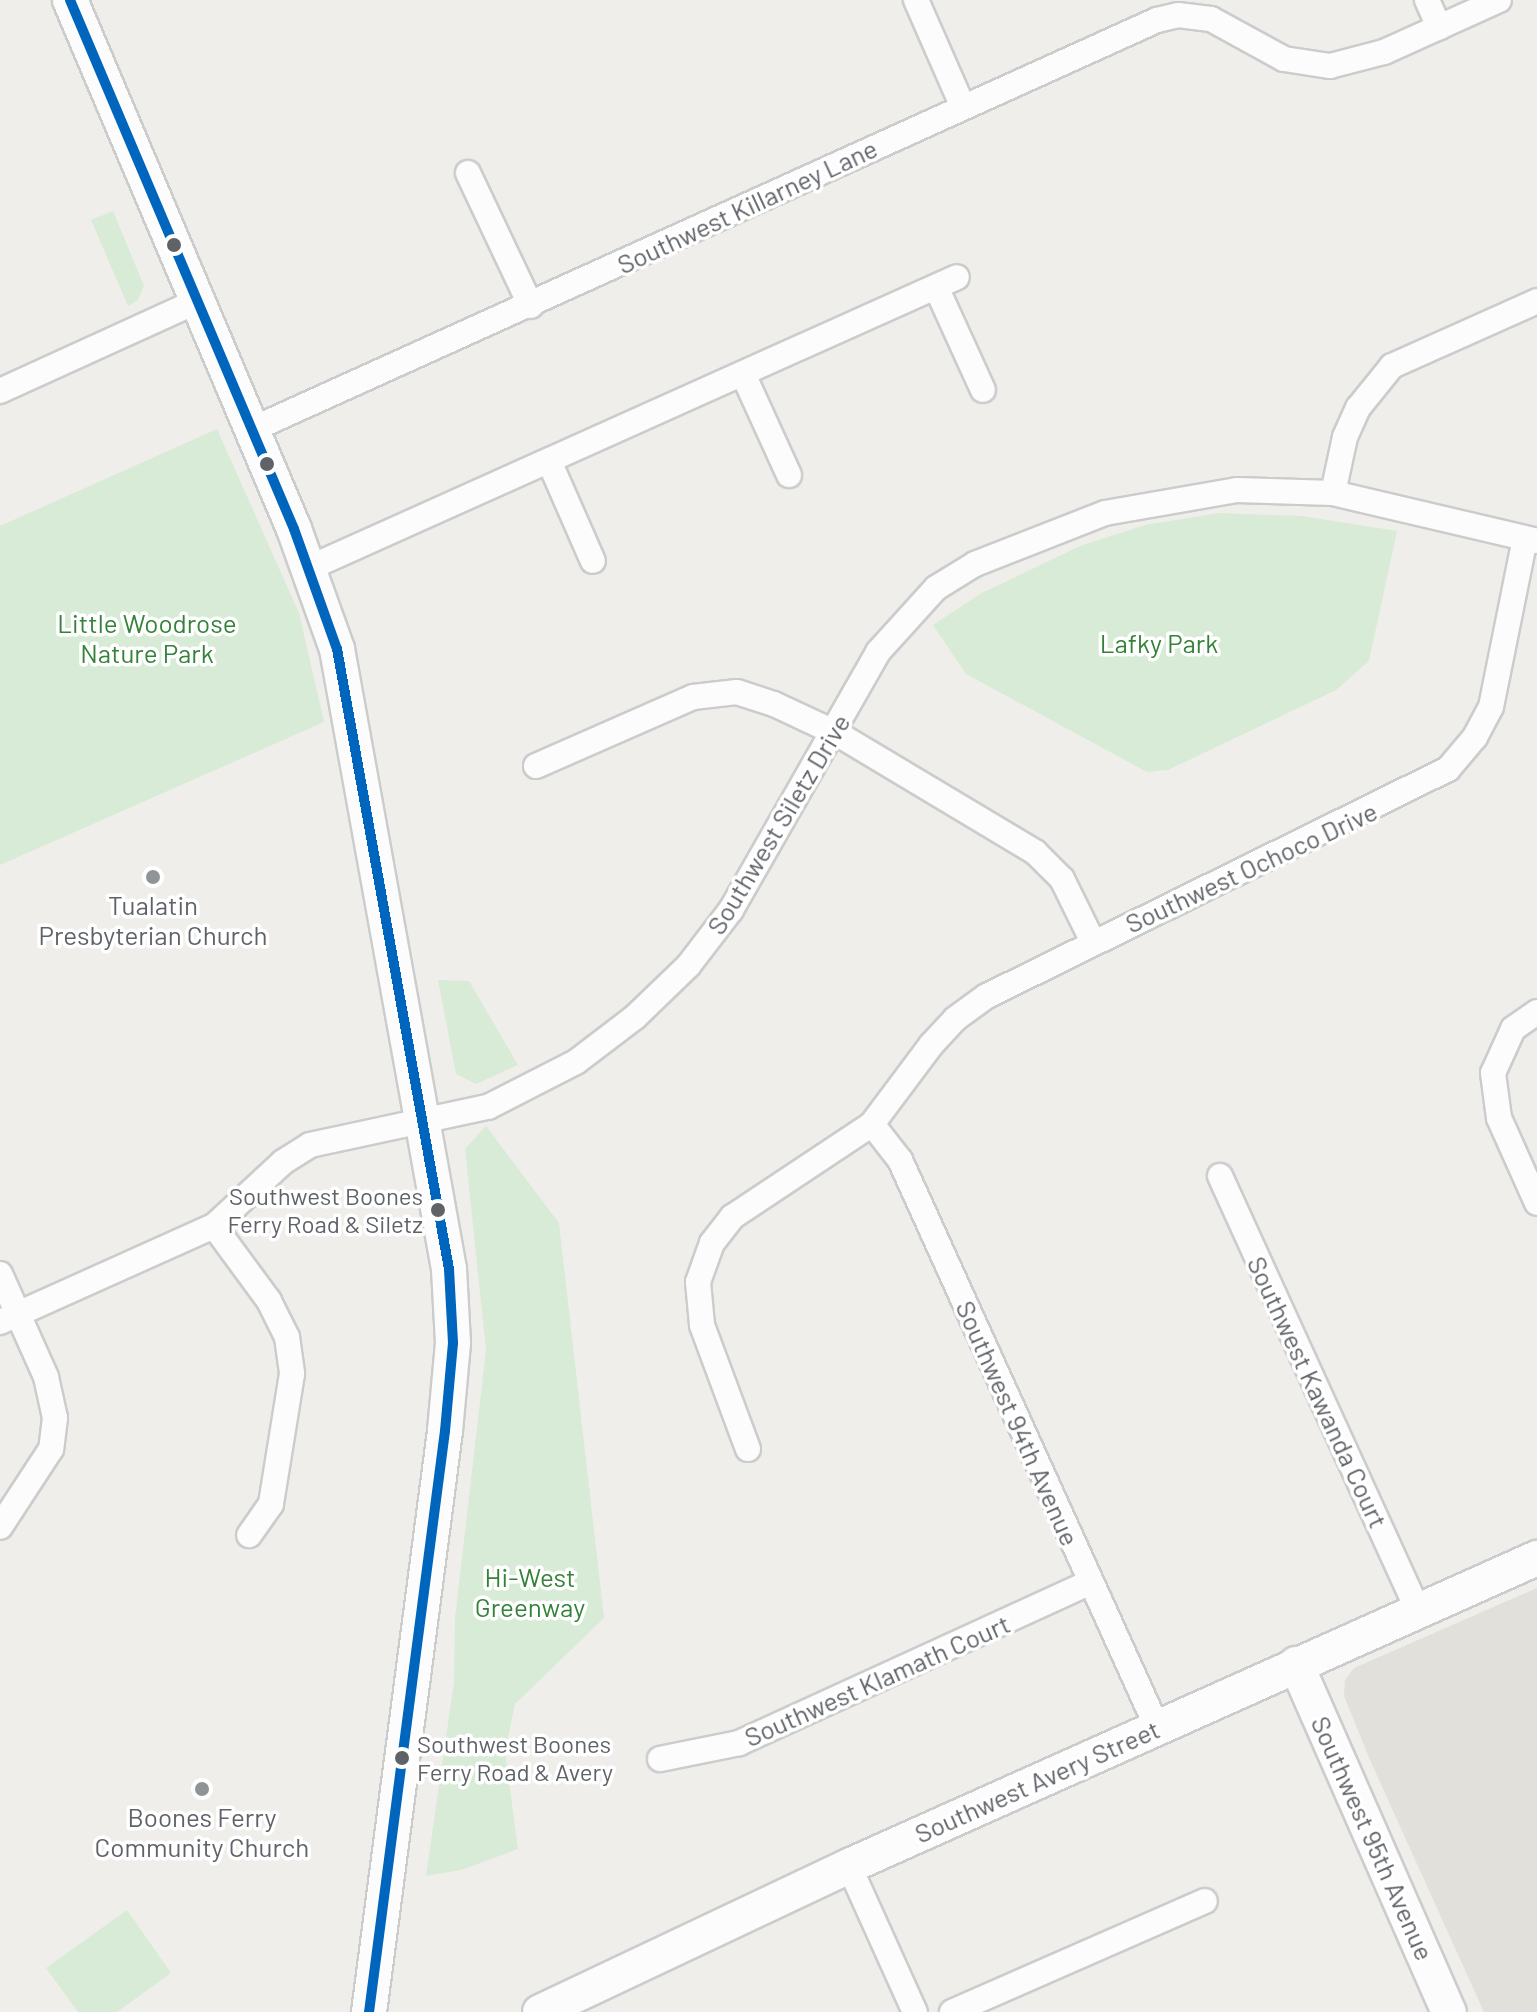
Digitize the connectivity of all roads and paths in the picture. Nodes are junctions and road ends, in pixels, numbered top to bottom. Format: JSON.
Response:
{"nodes":[{"id":1,"x":70,"y":0,"type":"edge"},
{"id":2,"x":916,"y":0,"type":"edge"},
{"id":3,"x":1427,"y":0,"type":"edge"},
{"id":4,"x":1499,"y":0,"type":"edge"},
{"id":5,"x":1439,"y":27,"type":"junction"},
{"id":6,"x":963,"y":107,"type":"junction"},
{"id":7,"x":468,"y":173,"type":"dead end"},
{"id":8,"x":1537,"y":301,"type":"edge"},
{"id":9,"x":195,"y":302,"type":"junction"},
{"id":10,"x":531,"y":306,"type":"junction"},
{"id":11,"x":743,"y":374,"type":"junction"},
{"id":12,"x":983,"y":390,"type":"dead end"},
{"id":13,"x":0,"y":391,"type":"edge"},
{"id":14,"x":251,"y":430,"type":"junction"},
{"id":15,"x":549,"y":461,"type":"junction"},
{"id":16,"x":789,"y":475,"type":"dead end"},
{"id":17,"x":1333,"y":493,"type":"junction"},
{"id":18,"x":1531,"y":539,"type":"edge"},
{"id":19,"x":593,"y":561,"type":"dead end"},
{"id":20,"x":309,"y":568,"type":"junction"},
{"id":21,"x":836,"y":733,"type":"junction"},
{"id":22,"x":536,"y":766,"type":"dead end"},
{"id":23,"x":1093,"y":942,"type":"junction"},
{"id":24,"x":1537,"y":1012,"type":"edge"},
{"id":25,"x":422,"y":1123,"type":"junction"},
{"id":26,"x":872,"y":1124,"type":"junction"},
{"id":27,"x":1220,"y":1176,"type":"dead end"},
{"id":28,"x":1537,"y":1203,"type":"edge"},
{"id":29,"x":214,"y":1226,"type":"junction"},
{"id":30,"x":0,"y":1274,"type":"edge"},
{"id":31,"x":9,"y":1318,"type":"edge"},
{"id":32,"x":748,"y":1449,"type":"dead end"},
{"id":33,"x":0,"y":1527,"type":"edge"},
{"id":34,"x":249,"y":1535,"type":"dead end"},
{"id":35,"x":1537,"y":1558,"type":"edge"},
{"id":36,"x":1089,"y":1583,"type":"junction"},
{"id":37,"x":1417,"y":1608,"type":"junction"},
{"id":38,"x":1296,"y":1664,"type":"junction"},
{"id":39,"x":1157,"y":1727,"type":"junction"},
{"id":40,"x":660,"y":1759,"type":"dead end"},
{"id":41,"x":849,"y":1866,"type":"junction"},
{"id":42,"x":1205,"y":1901,"type":"dead end"},
{"id":43,"x":369,"y":2012,"type":"edge"},
{"id":44,"x":540,"y":2012,"type":"edge"},
{"id":45,"x":915,"y":2012,"type":"edge"},
{"id":46,"x":952,"y":2012,"type":"edge"},
{"id":47,"x":1449,"y":2012,"type":"edge"}],
"edges":[{"from":1,"to":9,"type":"main road"},
{"from":2,"to":6,"type":"street"},
{"from":3,"to":5,"type":"street"},
{"from":4,"to":5,"type":"street","name":"Southwest Killarney Lane"},
{"from":5,"to":6,"type":"street","name":"Southwest Killarney Lane"},
{"from":6,"to":10,"type":"street","name":"Southwest Killarney Lane"},
{"from":7,"to":10,"type":"street"},
{"from":8,"to":17,"type":"street"},
{"from":9,"to":13,"type":"street"},
{"from":9,"to":14,"type":"main road"},
{"from":10,"to":14,"type":"street","name":"Southwest Killarney Lane"},
{"from":11,"to":12,"type":"street"},
{"from":11,"to":15,"type":"street"},
{"from":11,"to":16,"type":"street"},
{"from":14,"to":20,"type":"main road"},
{"from":15,"to":19,"type":"street"},
{"from":15,"to":20,"type":"street"},
{"from":17,"to":18,"type":"street","name":"Southwest Siletz Drive"},
{"from":17,"to":21,"type":"street","name":"Southwest Siletz Drive"},
{"from":18,"to":23,"type":"street","name":"Southwest Ochoco Drive"},
{"from":20,"to":25,"type":"main road"},
{"from":21,"to":22,"type":"street"},
{"from":21,"to":23,"type":"street"},
{"from":21,"to":25,"type":"street","name":"Southwest Siletz Drive"},
{"from":23,"to":26,"type":"street","name":"Southwest Ochoco Drive"},
{"from":24,"to":28,"type":"street"},
{"from":25,"to":29,"type":"street","name":"Southwest Siletz Drive"},
{"from":25,"to":43,"type":"main road"},
{"from":26,"to":32,"type":"street","name":"Southwest Ochoco Drive"},
{"from":26,"to":36,"type":"street","name":"Southwest 94th Avenue"},
{"from":27,"to":37,"type":"street","name":"Southwest Kawanda Court"},
{"from":29,"to":31,"type":"street","name":"Southwest Siletz Drive"},
{"from":29,"to":34,"type":"street"},
{"from":30,"to":31,"type":"street"},
{"from":31,"to":33,"type":"street"},
{"from":35,"to":37,"type":"main road","name":"Southwest Avery Street"},
{"from":36,"to":39,"type":"street","name":"Southwest 94th Avenue"},
{"from":36,"to":40,"type":"street","name":"Southwest Klamath Court"},
{"from":37,"to":38,"type":"main road","name":"Southwest Avery Street"},
{"from":38,"to":39,"type":"main road","name":"Southwest Avery Street"},
{"from":38,"to":47,"type":"main road","name":"Southwest 95th Avenue"},
{"from":39,"to":41,"type":"main road","name":"Southwest Avery Street"},
{"from":41,"to":44,"type":"main road","name":"Southwest Avery Street"},
{"from":41,"to":45,"type":"street"},
{"from":42,"to":46,"type":"street"}]}
